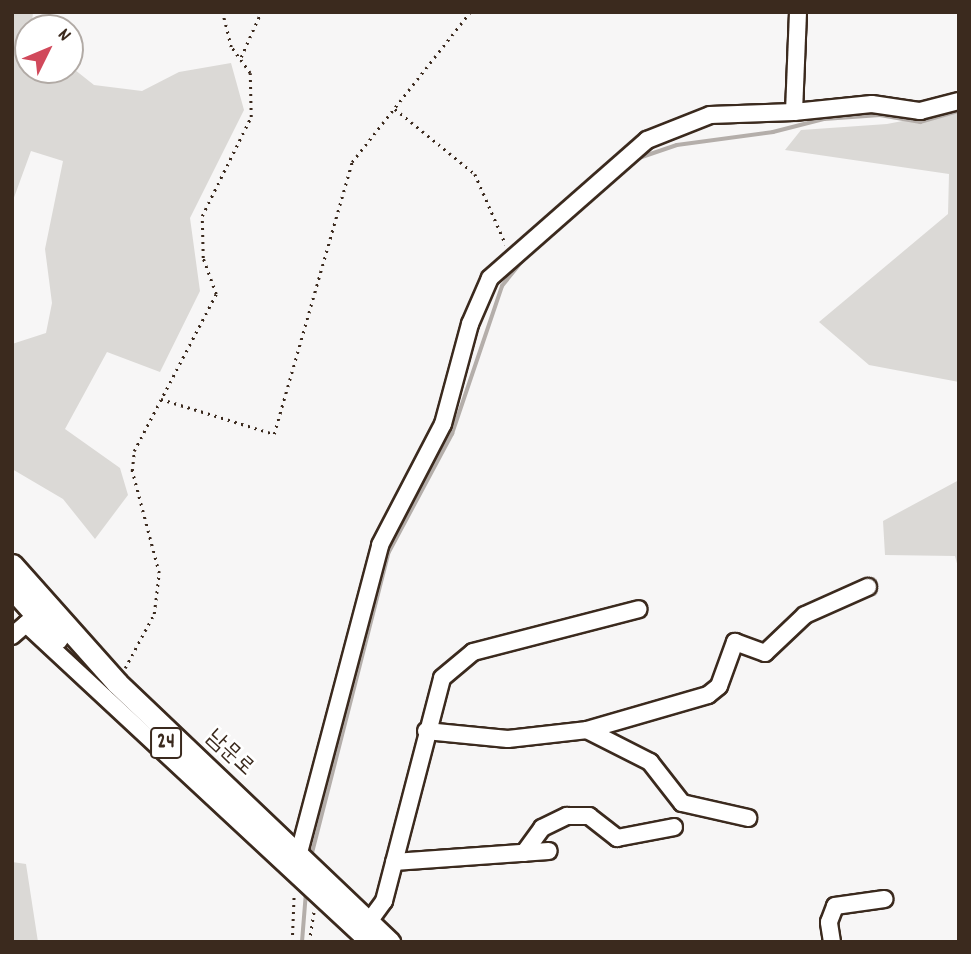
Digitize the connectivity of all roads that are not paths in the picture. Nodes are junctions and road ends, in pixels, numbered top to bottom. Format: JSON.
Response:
{"nodes":[{"id":1,"x":798,"y":12,"type":"edge"},
{"id":2,"x":959,"y":101,"type":"edge"},
{"id":3,"x":794,"y":112,"type":"junction"},
{"id":4,"x":12,"y":565,"type":"edge"},
{"id":5,"x":868,"y":587,"type":"dead end"},
{"id":6,"x":12,"y":588,"type":"edge"},
{"id":7,"x":639,"y":609,"type":"dead end"},
{"id":8,"x":36,"y":615,"type":"junction"},
{"id":9,"x":12,"y":636,"type":"edge"},
{"id":10,"x":587,"y":730,"type":"junction"},
{"id":11,"x":426,"y":731,"type":"junction"},
{"id":12,"x":748,"y":818,"type":"dead end"},
{"id":13,"x":674,"y":827,"type":"dead end"},
{"id":14,"x":549,"y":851,"type":"dead end"},
{"id":15,"x":524,"y":853,"type":"junction"},
{"id":16,"x":394,"y":862,"type":"junction"},
{"id":17,"x":306,"y":872,"type":"junction"},
{"id":18,"x":885,"y":899,"type":"dead end"},
{"id":19,"x":369,"y":934,"type":"edge"},
{"id":20,"x":389,"y":942,"type":"edge"},
{"id":21,"x":832,"y":942,"type":"edge"}],
"edges":[{"from":1,"to":3,"type":"street"},
{"from":2,"to":3,"type":"street"},
{"from":3,"to":17,"type":"street"},
{"from":4,"to":8,"type":"main road","name":"남문로","number":"24"},
{"from":5,"to":10,"type":"street"},
{"from":6,"to":8,"type":"main road","name":"남문로","number":"24"},
{"from":7,"to":11,"type":"street"},
{"from":8,"to":9,"type":"street"},
{"from":8,"to":17,"type":"main road","name":"남문로","number":"24"},
{"from":8,"to":17,"type":"main road","name":"남문로","number":"24"},
{"from":10,"to":11,"type":"street"},
{"from":10,"to":12,"type":"street"},
{"from":11,"to":16,"type":"street"},
{"from":13,"to":15,"type":"street"},
{"from":14,"to":15,"type":"street"},
{"from":15,"to":16,"type":"street"},
{"from":16,"to":19,"type":"street"},
{"from":17,"to":19,"type":"main road","name":"남문로","number":"24"},
{"from":18,"to":21,"type":"street"},
{"from":19,"to":20,"type":"main road","name":"남문로","number":"24"}]}
